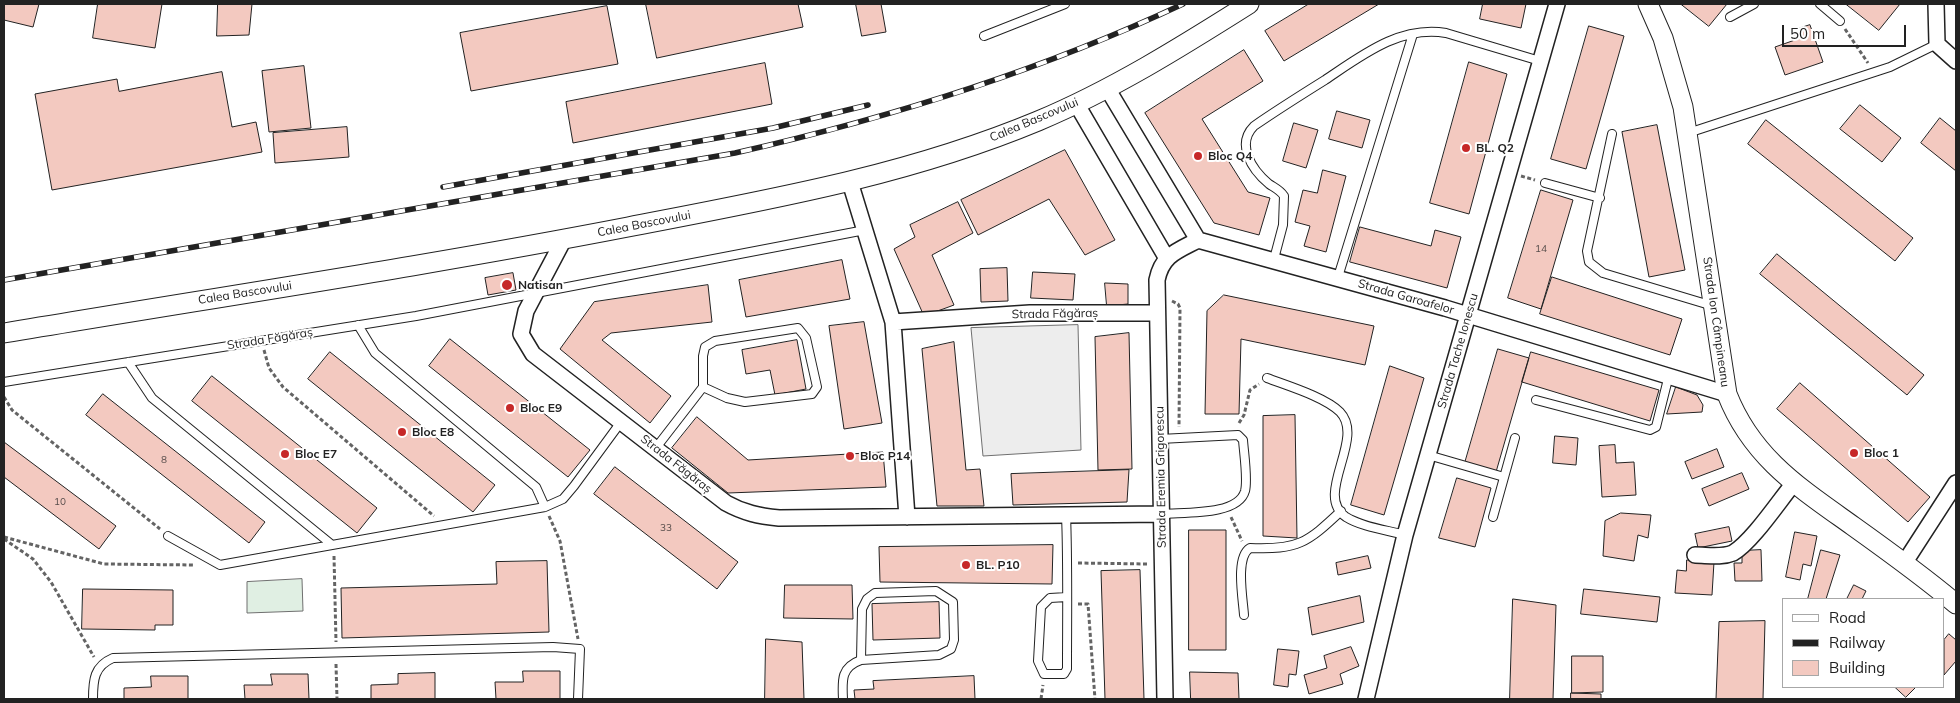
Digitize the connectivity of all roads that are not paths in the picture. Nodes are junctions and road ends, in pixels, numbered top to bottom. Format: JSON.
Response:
{"nodes":[{"id":1,"x":1065,"y":4,"type":"edge"},
{"id":2,"x":1248,"y":4,"type":"edge"},
{"id":3,"x":1556,"y":4,"type":"edge"},
{"id":4,"x":1648,"y":4,"type":"edge"},
{"id":5,"x":1754,"y":4,"type":"edge"},
{"id":6,"x":1820,"y":4,"type":"edge"},
{"id":7,"x":1936,"y":4,"type":"edge"},
{"id":8,"x":1730,"y":17,"type":"dead end"},
{"id":9,"x":1840,"y":21,"type":"road end"},
{"id":10,"x":1413,"y":34,"type":"junction"},
{"id":11,"x":984,"y":36,"type":"dead end"},
{"id":12,"x":1937,"y":44,"type":"junction"},
{"id":13,"x":1540,"y":61,"type":"junction"},
{"id":14,"x":1956,"y":61,"type":"edge"},
{"id":15,"x":1107,"y":88,"type":"junction"},
{"id":16,"x":1076,"y":103,"type":"junction"},
{"id":17,"x":1688,"y":133,"type":"junction"},
{"id":18,"x":1612,"y":134,"type":"dead end"},
{"id":19,"x":850,"y":182,"type":"junction"},
{"id":20,"x":1546,"y":183,"type":"road end"},
{"id":21,"x":1600,"y":198,"type":"junction"},
{"id":22,"x":865,"y":230,"type":"junction"},
{"id":23,"x":564,"y":239,"type":"junction"},
{"id":24,"x":1198,"y":240,"type":"junction"},
{"id":25,"x":1166,"y":257,"type":"junction"},
{"id":26,"x":1274,"y":259,"type":"junction"},
{"id":27,"x":1338,"y":277,"type":"junction"},
{"id":28,"x":535,"y":294,"type":"junction"},
{"id":29,"x":1157,"y":306,"type":"junction"},
{"id":30,"x":1714,"y":306,"type":"junction"},
{"id":31,"x":1469,"y":315,"type":"junction"},
{"id":32,"x":893,"y":322,"type":"junction"},
{"id":33,"x":358,"y":325,"type":"junction"},
{"id":34,"x":4,"y":333,"type":"edge"},
{"id":35,"x":128,"y":362,"type":"junction"},
{"id":36,"x":1669,"y":375,"type":"junction"},
{"id":37,"x":1267,"y":378,"type":"road end"},
{"id":38,"x":4,"y":382,"type":"edge"},
{"id":39,"x":703,"y":387,"type":"junction"},
{"id":40,"x":1727,"y":394,"type":"junction"},
{"id":41,"x":1536,"y":400,"type":"dead end"},
{"id":42,"x":621,"y":422,"type":"junction"},
{"id":43,"x":1515,"y":438,"type":"dead end"},
{"id":44,"x":1160,"y":439,"type":"junction"},
{"id":45,"x":655,"y":449,"type":"junction"},
{"id":46,"x":1428,"y":455,"type":"junction"},
{"id":47,"x":1504,"y":477,"type":"junction"},
{"id":48,"x":1956,"y":483,"type":"edge"},
{"id":49,"x":1794,"y":484,"type":"junction"},
{"id":50,"x":545,"y":507,"type":"junction"},
{"id":51,"x":1341,"y":511,"type":"junction"},
{"id":52,"x":1066,"y":514,"type":"junction"},
{"id":53,"x":1162,"y":514,"type":"junction"},
{"id":54,"x":907,"y":517,"type":"junction"},
{"id":55,"x":1493,"y":517,"type":"dead end"},
{"id":56,"x":1405,"y":535,"type":"junction"},
{"id":57,"x":168,"y":536,"type":"road end"},
{"id":58,"x":333,"y":543,"type":"junction"},
{"id":59,"x":1694,"y":555,"type":"dead end"},
{"id":60,"x":1905,"y":562,"type":"junction"},
{"id":61,"x":1067,"y":601,"type":"junction"},
{"id":62,"x":1956,"y":604,"type":"edge"},
{"id":63,"x":1244,"y":615,"type":"dead end"},
{"id":64,"x":861,"y":660,"type":"junction"},
{"id":65,"x":93,"y":699,"type":"edge"},
{"id":66,"x":578,"y":699,"type":"edge"},
{"id":67,"x":843,"y":699,"type":"edge"},
{"id":68,"x":1165,"y":699,"type":"edge"},
{"id":69,"x":1366,"y":699,"type":"edge"}],
"edges":[{"from":1,"to":11,"type":"lane"},
{"from":2,"to":15,"type":"street","name":"Calea Bascovului"},
{"from":3,"to":13,"type":"street","name":"Strada Tache Ionescu"},
{"from":4,"to":17,"type":"street","name":"Strada Ion Câmpineanu"},
{"from":5,"to":8,"type":"lane"},
{"from":6,"to":9,"type":"lane"},
{"from":7,"to":12,"type":"street"},
{"from":10,"to":13,"type":"lane"},
{"from":10,"to":26,"type":"lane"},
{"from":10,"to":27,"type":"lane"},
{"from":12,"to":14,"type":"street"},
{"from":12,"to":17,"type":"lane"},
{"from":13,"to":31,"type":"street","name":"Strada Tache Ionescu"},
{"from":15,"to":16,"type":"street","name":"Calea Bascovului"},
{"from":15,"to":24,"type":"street"},
{"from":16,"to":19,"type":"street","name":"Calea Bascovului"},
{"from":16,"to":25,"type":"street"},
{"from":17,"to":30,"type":"street","name":"Strada Ion Câmpineanu"},
{"from":18,"to":21,"type":"lane"},
{"from":19,"to":22,"type":"street"},
{"from":19,"to":23,"type":"street","name":"Calea Bascovului"},
{"from":20,"to":21,"type":"lane"},
{"from":21,"to":30,"type":"lane"},
{"from":22,"to":28,"type":"lane","name":"Strada Făgăraș"},
{"from":22,"to":32,"type":"street"},
{"from":23,"to":28,"type":"street","name":"Strada Făgăraș"},
{"from":23,"to":34,"type":"street","name":"Calea Bascovului"},
{"from":24,"to":25,"type":"street"},
{"from":24,"to":26,"type":"street","name":"Strada Garoafelor"},
{"from":25,"to":29,"type":"street","name":"Strada Eremia Grigorescu"},
{"from":26,"to":27,"type":"street","name":"Strada Garoafelor"},
{"from":27,"to":31,"type":"street","name":"Strada Garoafelor"},
{"from":28,"to":33,"type":"lane","name":"Strada Făgăraș"},
{"from":28,"to":42,"type":"street","name":"Strada Făgăraș"},
{"from":29,"to":32,"type":"street","name":"Strada Făgăraș"},
{"from":29,"to":44,"type":"street","name":"Strada Eremia Grigorescu"},
{"from":30,"to":40,"type":"street","name":"Strada Ion Câmpineanu"},
{"from":31,"to":36,"type":"street","name":"Strada Garoafelor"},
{"from":31,"to":46,"type":"street","name":"Strada Tache Ionescu"},
{"from":32,"to":54,"type":"street"},
{"from":33,"to":35,"type":"lane","name":"Strada Făgăraș"},
{"from":33,"to":50,"type":"lane"},
{"from":35,"to":38,"type":"lane","name":"Strada Făgăraș"},
{"from":35,"to":58,"type":"lane"},
{"from":36,"to":40,"type":"street","name":"Strada Garoafelor"},
{"from":36,"to":41,"type":"lane"},
{"from":37,"to":51,"type":"lane"},
{"from":39,"to":39,"type":"lane"},
{"from":39,"to":45,"type":"lane"},
{"from":40,"to":49,"type":"street","name":"Strada Ion Câmpineanu"},
{"from":42,"to":45,"type":"street","name":"Strada Făgăraș"},
{"from":42,"to":50,"type":"lane"},
{"from":43,"to":47,"type":"lane"},
{"from":44,"to":53,"type":"street","name":"Strada Eremia Grigorescu"},
{"from":44,"to":53,"type":"lane"},
{"from":45,"to":54,"type":"street","name":"Strada Făgăraș"},
{"from":46,"to":47,"type":"lane"},
{"from":46,"to":56,"type":"street","name":"Strada Tache Ionescu"},
{"from":47,"to":55,"type":"lane"},
{"from":48,"to":60,"type":"street"},
{"from":49,"to":59,"type":"street"},
{"from":49,"to":60,"type":"street","name":"Strada Ion Câmpineanu"},
{"from":50,"to":58,"type":"lane"},
{"from":51,"to":56,"type":"lane"},
{"from":51,"to":63,"type":"lane"},
{"from":52,"to":53,"type":"street","name":"Strada Făgăraș"},
{"from":52,"to":54,"type":"street","name":"Strada Făgăraș"},
{"from":52,"to":61,"type":"lane"},
{"from":53,"to":68,"type":"street","name":"Strada Eremia Grigorescu"},
{"from":56,"to":69,"type":"street","name":"Strada Tache Ionescu"},
{"from":57,"to":58,"type":"lane"},
{"from":60,"to":62,"type":"street","name":"Strada Ion Câmpineanu"},
{"from":61,"to":61,"type":"lane"},
{"from":64,"to":64,"type":"lane"},
{"from":64,"to":67,"type":"lane"},
{"from":65,"to":66,"type":"lane"}]}
